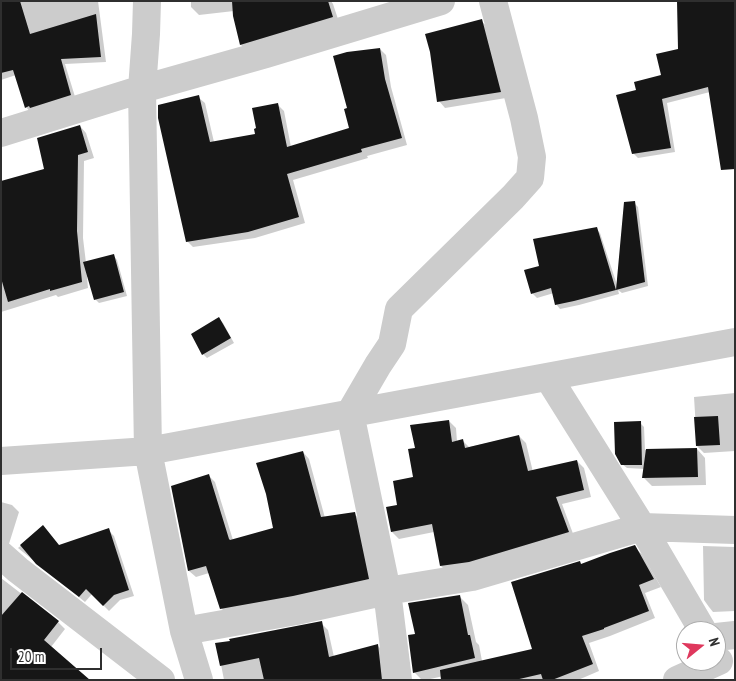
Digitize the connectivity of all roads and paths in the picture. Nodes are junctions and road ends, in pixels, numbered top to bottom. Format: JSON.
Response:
{"nodes":[{"id":1,"x":147,"y":1,"type":"edge"},
{"id":2,"x":441,"y":1,"type":"edge"},
{"id":3,"x":493,"y":1,"type":"edge"},
{"id":4,"x":142,"y":89,"type":"junction"},
{"id":5,"x":1,"y":133,"type":"edge"},
{"id":6,"x":735,"y":342,"type":"edge"},
{"id":7,"x":548,"y":377,"type":"junction"},
{"id":8,"x":350,"y":413,"type":"junction"},
{"id":9,"x":148,"y":450,"type":"junction"},
{"id":10,"x":1,"y":461,"type":"edge"},
{"id":11,"x":642,"y":527,"type":"junction"},
{"id":12,"x":735,"y":530,"type":"edge"},
{"id":13,"x":1,"y":555,"type":"edge"},
{"id":14,"x":387,"y":591,"type":"junction"},
{"id":15,"x":697,"y":621,"type":"edge"},
{"id":16,"x":184,"y":631,"type":"junction"},
{"id":17,"x":735,"y":635,"type":"edge"},
{"id":18,"x":726,"y":647,"type":"edge"},
{"id":19,"x":694,"y":671,"type":"edge"},
{"id":20,"x":161,"y":680,"type":"edge"},
{"id":21,"x":199,"y":680,"type":"edge"},
{"id":22,"x":398,"y":680,"type":"edge"},
{"id":23,"x":677,"y":680,"type":"edge"}],
"edges":[{"from":1,"to":4,"type":"street"},
{"from":2,"to":4,"type":"street"},
{"from":3,"to":8,"type":"street"},
{"from":4,"to":5,"type":"street"},
{"from":4,"to":9,"type":"street"},
{"from":6,"to":7,"type":"street"},
{"from":7,"to":8,"type":"street"},
{"from":7,"to":11,"type":"street"},
{"from":8,"to":9,"type":"street"},
{"from":8,"to":14,"type":"street"},
{"from":9,"to":10,"type":"street"},
{"from":9,"to":16,"type":"street"},
{"from":11,"to":12,"type":"street"},
{"from":11,"to":14,"type":"street"},
{"from":11,"to":15,"type":"street"},
{"from":13,"to":20,"type":"street"},
{"from":14,"to":16,"type":"street"},
{"from":14,"to":22,"type":"street"},
{"from":16,"to":21,"type":"street"},
{"from":17,"to":18,"type":"street"},
{"from":19,"to":23,"type":"street"}]}
